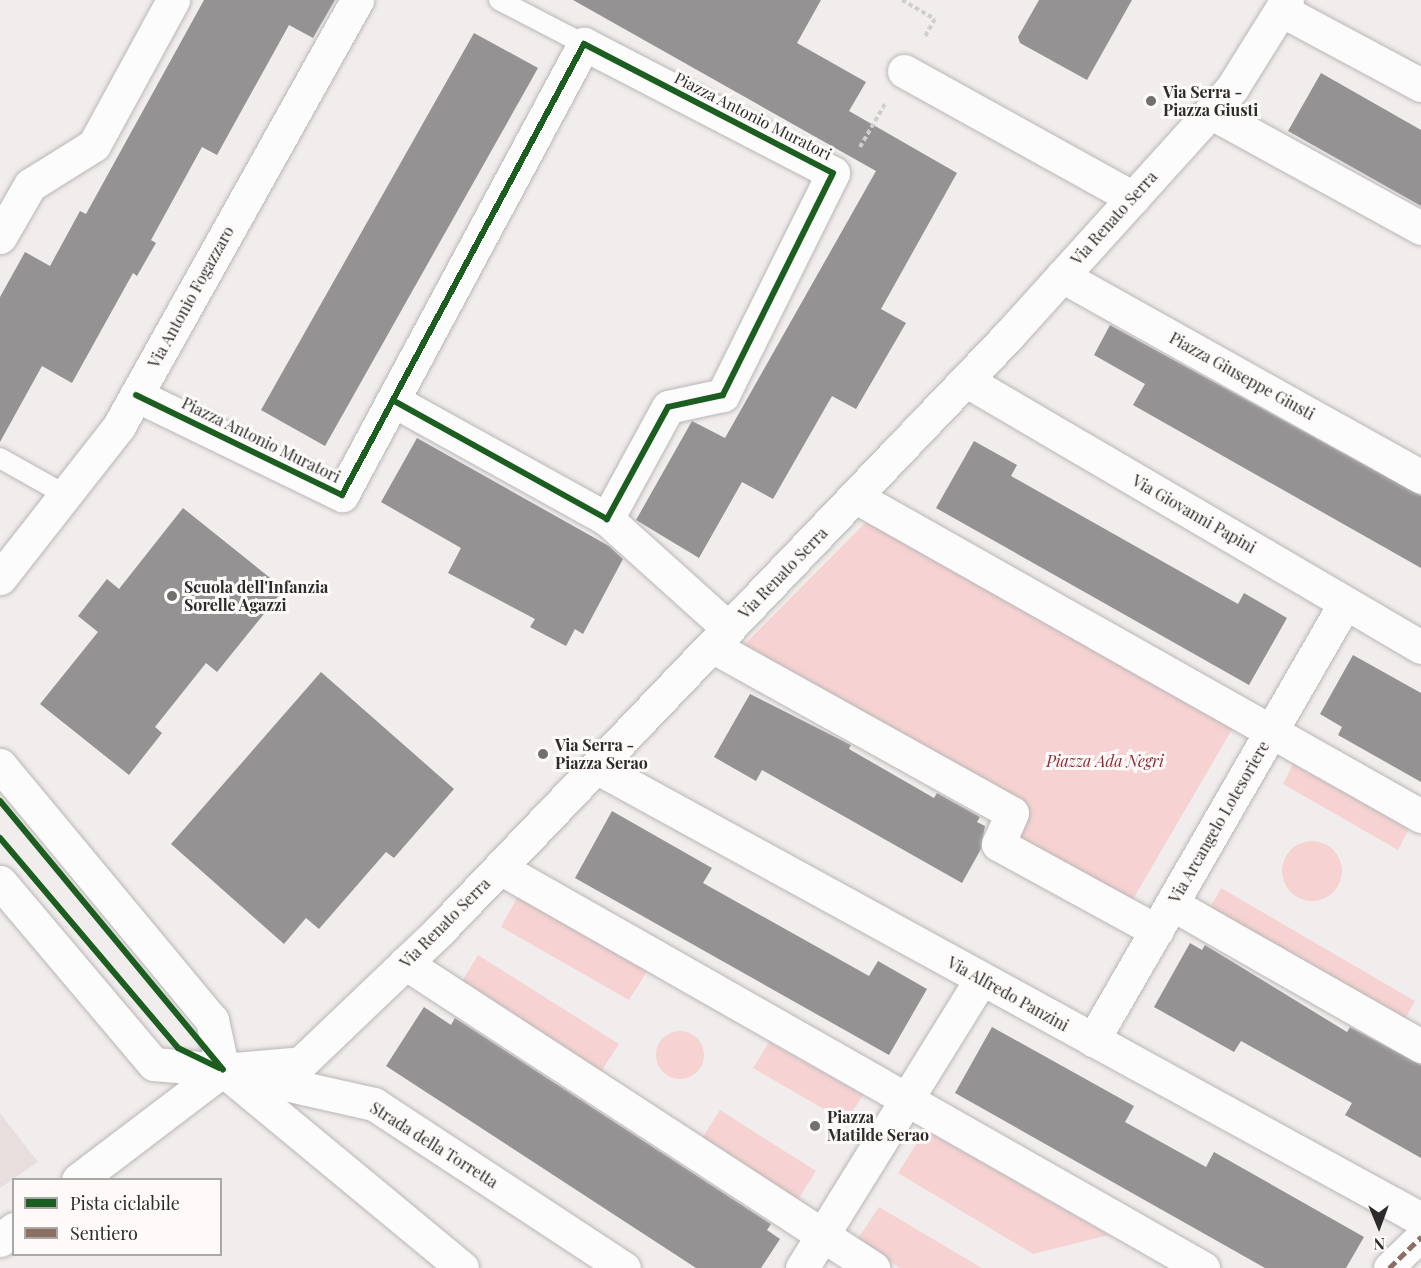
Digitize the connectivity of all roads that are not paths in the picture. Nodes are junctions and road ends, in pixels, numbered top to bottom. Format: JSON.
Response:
{"nodes":[{"id":1,"x":172,"y":0,"type":"edge"},
{"id":2,"x":357,"y":0,"type":"edge"},
{"id":3,"x":499,"y":0,"type":"edge"},
{"id":4,"x":1284,"y":5,"type":"edge"},
{"id":5,"x":584,"y":44,"type":"junction"},
{"id":6,"x":904,"y":71,"type":"road end"},
{"id":7,"x":1421,"y":85,"type":"edge"},
{"id":8,"x":1210,"y":112,"type":"junction"},
{"id":9,"x":1133,"y":198,"type":"junction"},
{"id":10,"x":1421,"y":228,"type":"edge"},
{"id":11,"x":0,"y":237,"type":"edge"},
{"id":12,"x":1062,"y":276,"type":"junction"},
{"id":13,"x":967,"y":381,"type":"junction"},
{"id":14,"x":136,"y":395,"type":"junction"},
{"id":15,"x":396,"y":402,"type":"junction"},
{"id":16,"x":0,"y":458,"type":"edge"},
{"id":17,"x":1421,"y":477,"type":"edge"},
{"id":18,"x":64,"y":494,"type":"junction"},
{"id":19,"x":856,"y":497,"type":"junction"},
{"id":20,"x":607,"y":519,"type":"junction"},
{"id":21,"x":0,"y":578,"type":"edge"},
{"id":22,"x":1346,"y":603,"type":"junction"},
{"id":23,"x":721,"y":637,"type":"junction"},
{"id":24,"x":1421,"y":647,"type":"edge"},
{"id":25,"x":1270,"y":733,"type":"junction"},
{"id":26,"x":0,"y":765,"type":"edge"},
{"id":27,"x":596,"y":767,"type":"junction"},
{"id":28,"x":1421,"y":816,"type":"edge"},
{"id":29,"x":500,"y":868,"type":"junction"},
{"id":30,"x":0,"y":882,"type":"edge"},
{"id":31,"x":1164,"y":917,"type":"junction"},
{"id":32,"x":405,"y":963,"type":"junction"},
{"id":33,"x":981,"y":979,"type":"junction"},
{"id":34,"x":1093,"y":1040,"type":"junction"},
{"id":35,"x":1421,"y":1046,"type":"edge"},
{"id":36,"x":223,"y":1070,"type":"junction"},
{"id":37,"x":906,"y":1100,"type":"junction"},
{"id":38,"x":79,"y":1178,"type":"edge"},
{"id":39,"x":1421,"y":1219,"type":"edge"},
{"id":40,"x":12,"y":1231,"type":"edge"},
{"id":41,"x":822,"y":1235,"type":"junction"},
{"id":42,"x":1421,"y":1237,"type":"edge"},
{"id":43,"x":0,"y":1240,"type":"edge"},
{"id":44,"x":462,"y":1268,"type":"edge"},
{"id":45,"x":624,"y":1268,"type":"edge"},
{"id":46,"x":802,"y":1268,"type":"edge"},
{"id":47,"x":873,"y":1268,"type":"edge"},
{"id":48,"x":1203,"y":1268,"type":"edge"},
{"id":49,"x":1389,"y":1268,"type":"edge"}],
"edges":[{"from":1,"to":11,"type":"street"},
{"from":2,"to":14,"type":"street","name":"Via Antonio Fogazzaro"},
{"from":3,"to":5,"type":"lane"},
{"from":4,"to":7,"type":"street"},
{"from":4,"to":8,"type":"street","name":"Via Renato Serra"},
{"from":5,"to":15,"type":"street","name":"Piazza Antonio Muratori"},
{"from":5,"to":20,"type":"street","name":"Piazza Antonio Muratori"},
{"from":6,"to":9,"type":"street"},
{"from":8,"to":9,"type":"street","name":"Via Renato Serra"},
{"from":8,"to":10,"type":"street"},
{"from":9,"to":12,"type":"street","name":"Via Renato Serra"},
{"from":12,"to":13,"type":"street","name":"Via Renato Serra"},
{"from":12,"to":17,"type":"street","name":"Piazza Giuseppe Giusti"},
{"from":13,"to":19,"type":"street","name":"Via Renato Serra"},
{"from":13,"to":22,"type":"street","name":"Via Giovanni Papini"},
{"from":14,"to":15,"type":"street","name":"Piazza Antonio Muratori"},
{"from":14,"to":18,"type":"street","name":"Via Antonio Fogazzaro"},
{"from":15,"to":20,"type":"street"},
{"from":16,"to":18,"type":"lane"},
{"from":18,"to":21,"type":"street","name":"Via Antonio Fogazzaro"},
{"from":19,"to":23,"type":"street","name":"Via Renato Serra"},
{"from":19,"to":25,"type":"street"},
{"from":20,"to":23,"type":"street"},
{"from":22,"to":24,"type":"street","name":"Via Giovanni Papini"},
{"from":22,"to":25,"type":"street","name":"Via Arcangelo Lotesoriere"},
{"from":23,"to":27,"type":"street","name":"Via Renato Serra"},
{"from":23,"to":31,"type":"street"},
{"from":25,"to":28,"type":"street"},
{"from":25,"to":31,"type":"street","name":"Via Arcangelo Lotesoriere"},
{"from":26,"to":36,"type":"street"},
{"from":27,"to":29,"type":"street","name":"Via Renato Serra"},
{"from":27,"to":33,"type":"street","name":"Via Alfredo Panzini"},
{"from":29,"to":32,"type":"street","name":"Via Renato Serra"},
{"from":29,"to":37,"type":"street"},
{"from":30,"to":36,"type":"street","name":"Strada della Torretta"},
{"from":31,"to":34,"type":"street","name":"Via Arcangelo Lotesoriere"},
{"from":31,"to":35,"type":"street"},
{"from":32,"to":36,"type":"street","name":"Via Renato Serra"},
{"from":32,"to":41,"type":"street"},
{"from":33,"to":34,"type":"street","name":"Via Alfredo Panzini"},
{"from":33,"to":37,"type":"street"},
{"from":34,"to":39,"type":"street","name":"Via Alfredo Panzini"},
{"from":36,"to":38,"type":"street"},
{"from":36,"to":44,"type":"street"},
{"from":36,"to":45,"type":"street","name":"Strada della Torretta"},
{"from":37,"to":41,"type":"street"},
{"from":37,"to":48,"type":"street"},
{"from":40,"to":43,"type":"street"},
{"from":41,"to":46,"type":"street"},
{"from":41,"to":47,"type":"street"},
{"from":42,"to":49,"type":"street"}]}
